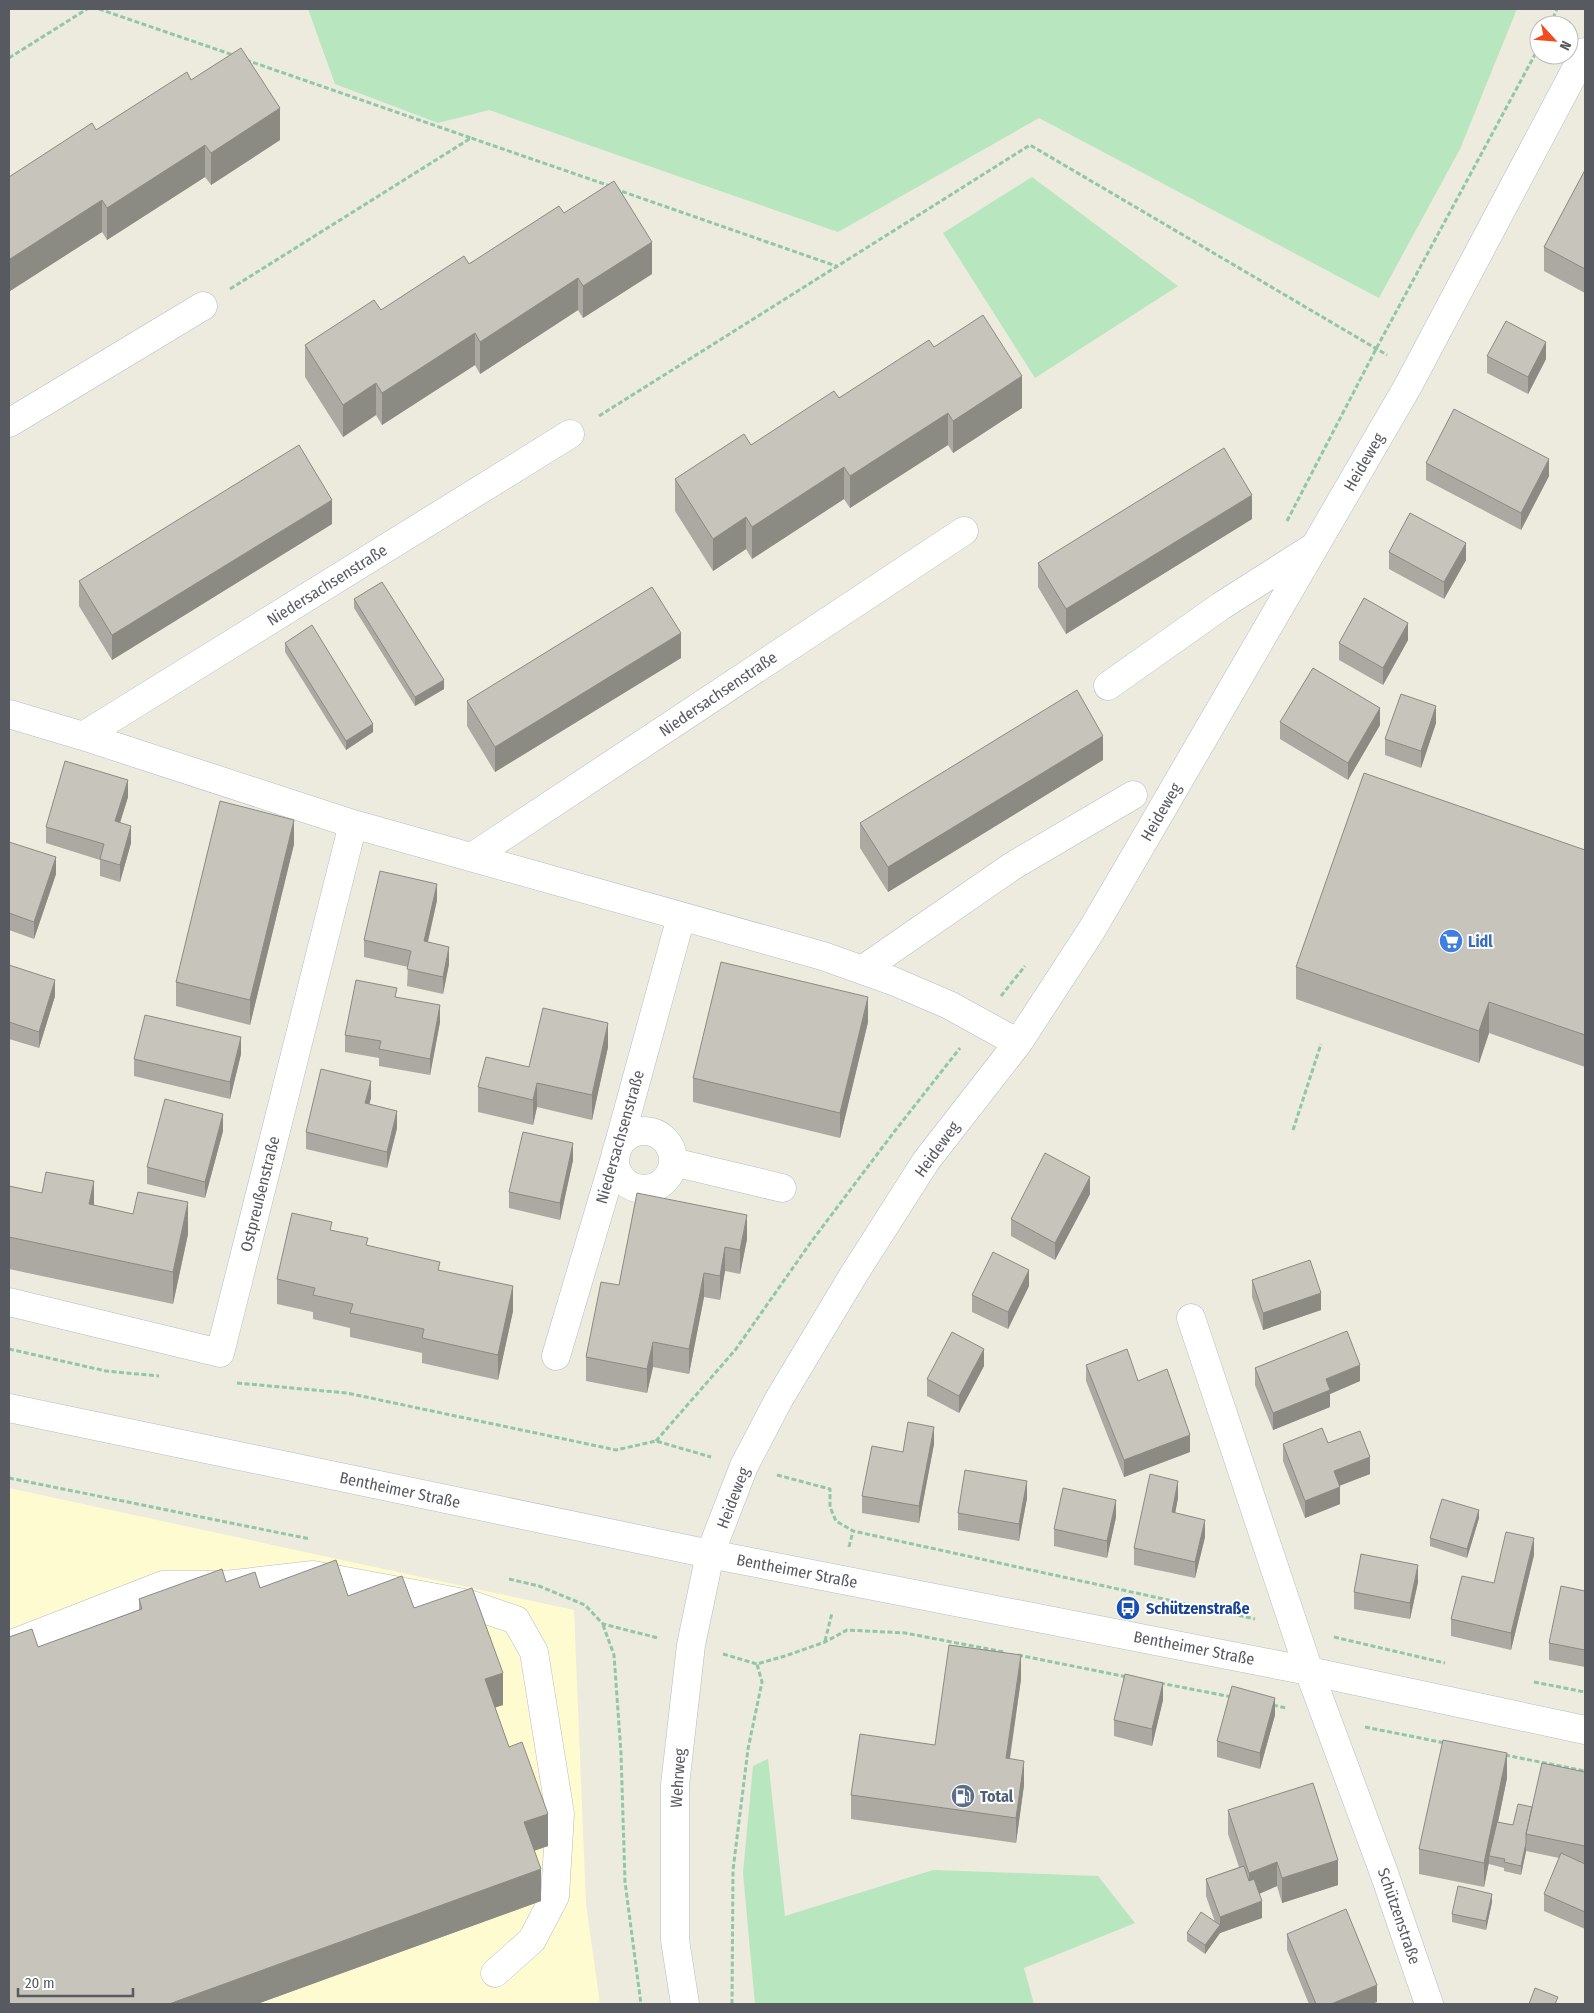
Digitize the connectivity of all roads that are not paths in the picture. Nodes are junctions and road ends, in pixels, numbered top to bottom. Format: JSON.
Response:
{"nodes":[{"id":1,"x":1585,"y":52,"type":"edge"},
{"id":2,"x":203,"y":306,"type":"road end"},
{"id":3,"x":9,"y":423,"type":"edge"},
{"id":4,"x":570,"y":434,"type":"road end"},
{"id":5,"x":964,"y":531,"type":"dead end"},
{"id":6,"x":1316,"y":546,"type":"junction"},
{"id":7,"x":1108,"y":686,"type":"dead end"},
{"id":8,"x":9,"y":714,"type":"edge"},
{"id":9,"x":84,"y":736,"type":"junction"},
{"id":10,"x":1133,"y":795,"type":"dead end"},
{"id":11,"x":353,"y":824,"type":"junction"},
{"id":12,"x":472,"y":857,"type":"junction"},
{"id":13,"x":681,"y":917,"type":"junction"},
{"id":14,"x":862,"y":970,"type":"junction"},
{"id":15,"x":1018,"y":1043,"type":"junction"},
{"id":16,"x":616,"y":1154,"type":"junction"},
{"id":17,"x":673,"y":1162,"type":"junction"},
{"id":18,"x":782,"y":1188,"type":"dead end"},
{"id":19,"x":9,"y":1302,"type":"edge"},
{"id":20,"x":1191,"y":1318,"type":"dead end"},
{"id":21,"x":556,"y":1356,"type":"dead end"},
{"id":22,"x":9,"y":1408,"type":"edge"},
{"id":23,"x":710,"y":1554,"type":"junction"},
{"id":24,"x":9,"y":1645,"type":"edge"},
{"id":25,"x":1309,"y":1671,"type":"junction"},
{"id":26,"x":1585,"y":1730,"type":"edge"},
{"id":27,"x":495,"y":1973,"type":"dead end"},
{"id":28,"x":685,"y":2004,"type":"edge"},
{"id":29,"x":1429,"y":2004,"type":"edge"}],
"edges":[{"from":1,"to":6,"type":"street","name":"Heideweg"},
{"from":2,"to":3,"type":"street"},
{"from":4,"to":9,"type":"street","name":"Niedersachsenstraße"},
{"from":5,"to":12,"type":"street","name":"Niedersachsenstraße"},
{"from":6,"to":7,"type":"street"},
{"from":6,"to":15,"type":"street","name":"Heideweg"},
{"from":8,"to":9,"type":"street"},
{"from":9,"to":11,"type":"street"},
{"from":10,"to":14,"type":"street"},
{"from":11,"to":12,"type":"street"},
{"from":11,"to":19,"type":"street","name":"Ostpreußenstraße"},
{"from":12,"to":13,"type":"street"},
{"from":13,"to":14,"type":"street"},
{"from":13,"to":16,"type":"street","name":"Niedersachsenstraße"},
{"from":14,"to":15,"type":"street"},
{"from":15,"to":23,"type":"street","name":"Heideweg"},
{"from":16,"to":17,"type":"street"},
{"from":16,"to":17,"type":"street"},
{"from":16,"to":21,"type":"street","name":"Niedersachsenstraße"},
{"from":17,"to":18,"type":"street"},
{"from":20,"to":25,"type":"street","name":"Schützenstraße"},
{"from":22,"to":23,"type":"street","name":"Bentheimer Straße"},
{"from":23,"to":25,"type":"street","name":"Bentheimer Straße"},
{"from":23,"to":28,"type":"street","name":"Wehrweg"},
{"from":24,"to":27,"type":"street"},
{"from":25,"to":26,"type":"street","name":"Bentheimer Straße"},
{"from":25,"to":29,"type":"street","name":"Schützenstraße"}]}
